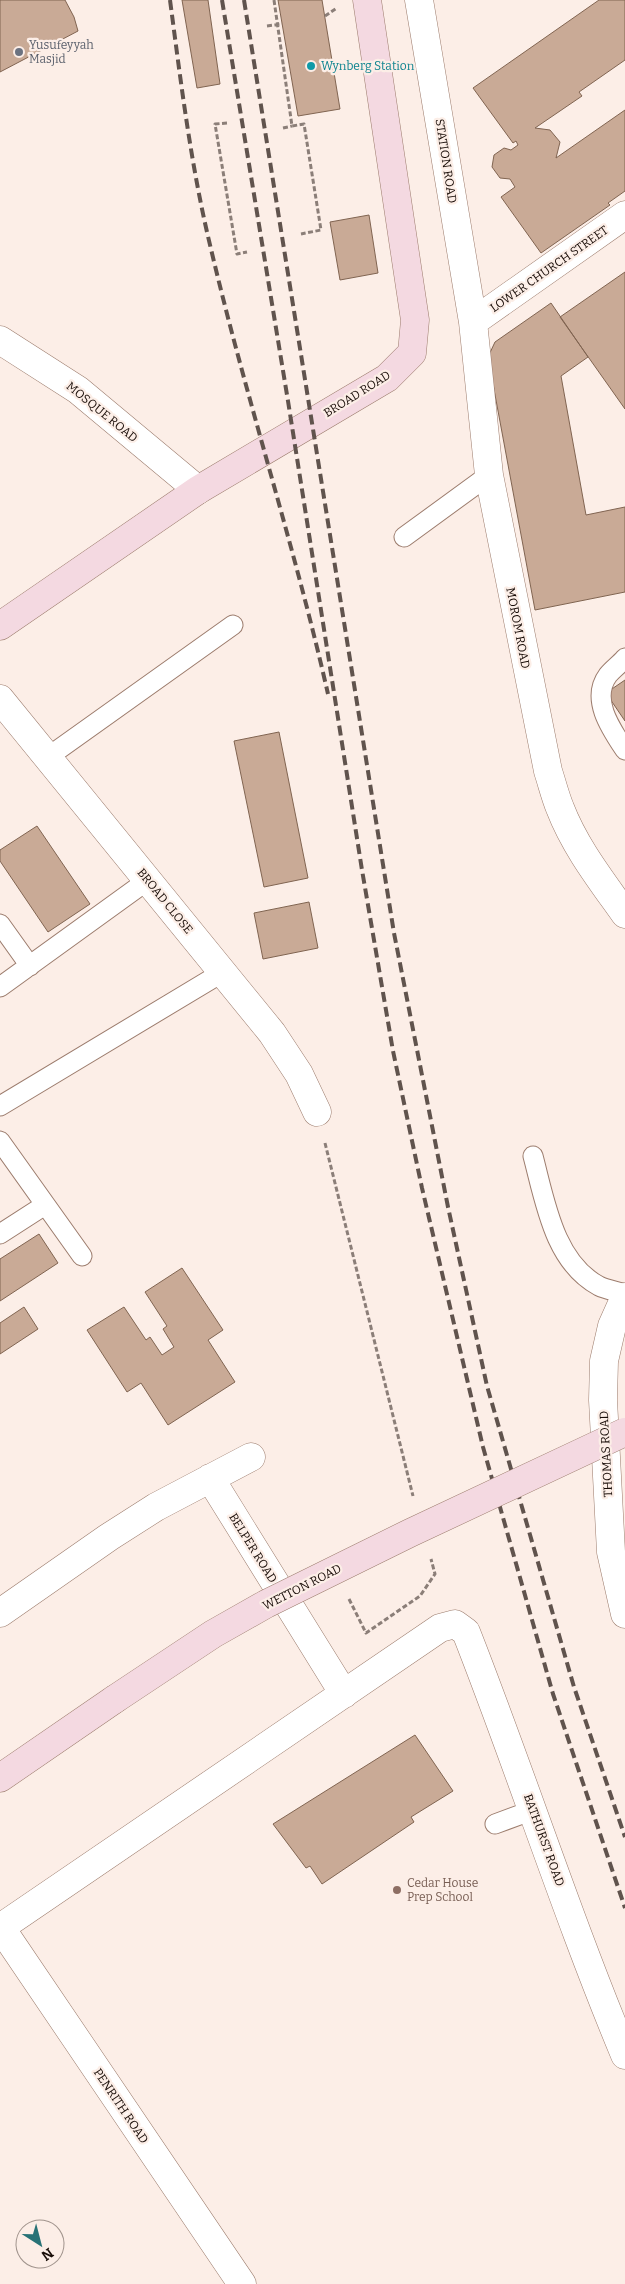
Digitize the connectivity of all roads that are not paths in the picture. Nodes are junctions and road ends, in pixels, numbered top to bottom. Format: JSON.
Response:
{"nodes":[{"id":1,"x":367,"y":0,"type":"edge"},
{"id":2,"x":418,"y":0,"type":"edge"},
{"id":3,"x":625,"y":216,"type":"edge"},
{"id":4,"x":473,"y":322,"type":"junction"},
{"id":5,"x":0,"y":340,"type":"edge"},
{"id":6,"x":489,"y":475,"type":"junction"},
{"id":7,"x":198,"y":490,"type":"junction"},
{"id":8,"x":404,"y":537,"type":"dead end"},
{"id":9,"x":233,"y":625,"type":"dead end"},
{"id":10,"x":0,"y":626,"type":"edge"},
{"id":11,"x":625,"y":658,"type":"edge"},
{"id":12,"x":0,"y":699,"type":"edge"},
{"id":13,"x":625,"y":750,"type":"edge"},
{"id":14,"x":48,"y":757,"type":"junction"},
{"id":15,"x":148,"y":880,"type":"junction"},
{"id":16,"x":625,"y":914,"type":"edge"},
{"id":17,"x":0,"y":924,"type":"edge"},
{"id":18,"x":30,"y":966,"type":"junction"},
{"id":19,"x":222,"y":972,"type":"junction"},
{"id":20,"x":0,"y":987,"type":"edge"},
{"id":21,"x":0,"y":1106,"type":"edge"},
{"id":22,"x":317,"y":1112,"type":"road end"},
{"id":23,"x":0,"y":1141,"type":"edge"},
{"id":24,"x":533,"y":1156,"type":"dead end"},
{"id":25,"x":45,"y":1205,"type":"junction"},
{"id":26,"x":0,"y":1234,"type":"edge"},
{"id":27,"x":82,"y":1256,"type":"dead end"},
{"id":28,"x":625,"y":1295,"type":"edge"},
{"id":29,"x":625,"y":1432,"type":"edge"},
{"id":30,"x":251,"y":1458,"type":"dead end"},
{"id":31,"x":210,"y":1478,"type":"junction"},
{"id":32,"x":618,"y":1547,"type":"edge"},
{"id":33,"x":0,"y":1613,"type":"edge"},
{"id":34,"x":625,"y":1614,"type":"edge"},
{"id":35,"x":344,"y":1694,"type":"junction"},
{"id":36,"x":0,"y":1778,"type":"edge"},
{"id":37,"x":533,"y":1810,"type":"junction"},
{"id":38,"x":495,"y":1824,"type":"dead end"},
{"id":39,"x":0,"y":1928,"type":"edge"},
{"id":40,"x":625,"y":2055,"type":"edge"},
{"id":41,"x":242,"y":2284,"type":"edge"}],
"edges":[{"from":1,"to":7,"type":"street","name":"BROAD ROAD"},
{"from":2,"to":4,"type":"street","name":"STATION ROAD"},
{"from":3,"to":4,"type":"street","name":"LOWER CHURCH STREET"},
{"from":4,"to":6,"type":"street","name":"MOROM ROAD"},
{"from":5,"to":7,"type":"street","name":"MOSQUE ROAD"},
{"from":6,"to":8,"type":"lane"},
{"from":6,"to":16,"type":"street","name":"MOROM ROAD"},
{"from":7,"to":10,"type":"street","name":"BROAD ROAD"},
{"from":9,"to":14,"type":"lane"},
{"from":11,"to":13,"type":"lane"},
{"from":12,"to":14,"type":"street","name":"BROAD CLOSE"},
{"from":14,"to":15,"type":"street","name":"BROAD CLOSE"},
{"from":15,"to":18,"type":"lane"},
{"from":15,"to":19,"type":"street","name":"BROAD CLOSE"},
{"from":17,"to":18,"type":"lane"},
{"from":18,"to":20,"type":"lane"},
{"from":19,"to":21,"type":"lane"},
{"from":19,"to":22,"type":"street","name":"BROAD CLOSE"},
{"from":23,"to":25,"type":"lane"},
{"from":24,"to":28,"type":"lane"},
{"from":25,"to":26,"type":"lane"},
{"from":25,"to":27,"type":"lane"},
{"from":28,"to":32,"type":"street","name":"THOMAS ROAD"},
{"from":29,"to":36,"type":"street","name":"WETTON ROAD","bridge":true},
{"from":30,"to":31,"type":"street"},
{"from":31,"to":33,"type":"street"},
{"from":31,"to":35,"type":"street","name":"BELPER ROAD"},
{"from":32,"to":34,"type":"street","name":"THOMAS ROAD"},
{"from":35,"to":37,"type":"street","name":"BATHURST ROAD"},
{"from":35,"to":39,"type":"street"},
{"from":37,"to":38,"type":"lane"},
{"from":37,"to":40,"type":"street","name":"BATHURST ROAD"},
{"from":39,"to":41,"type":"street","name":"PENRITH ROAD"}]}
